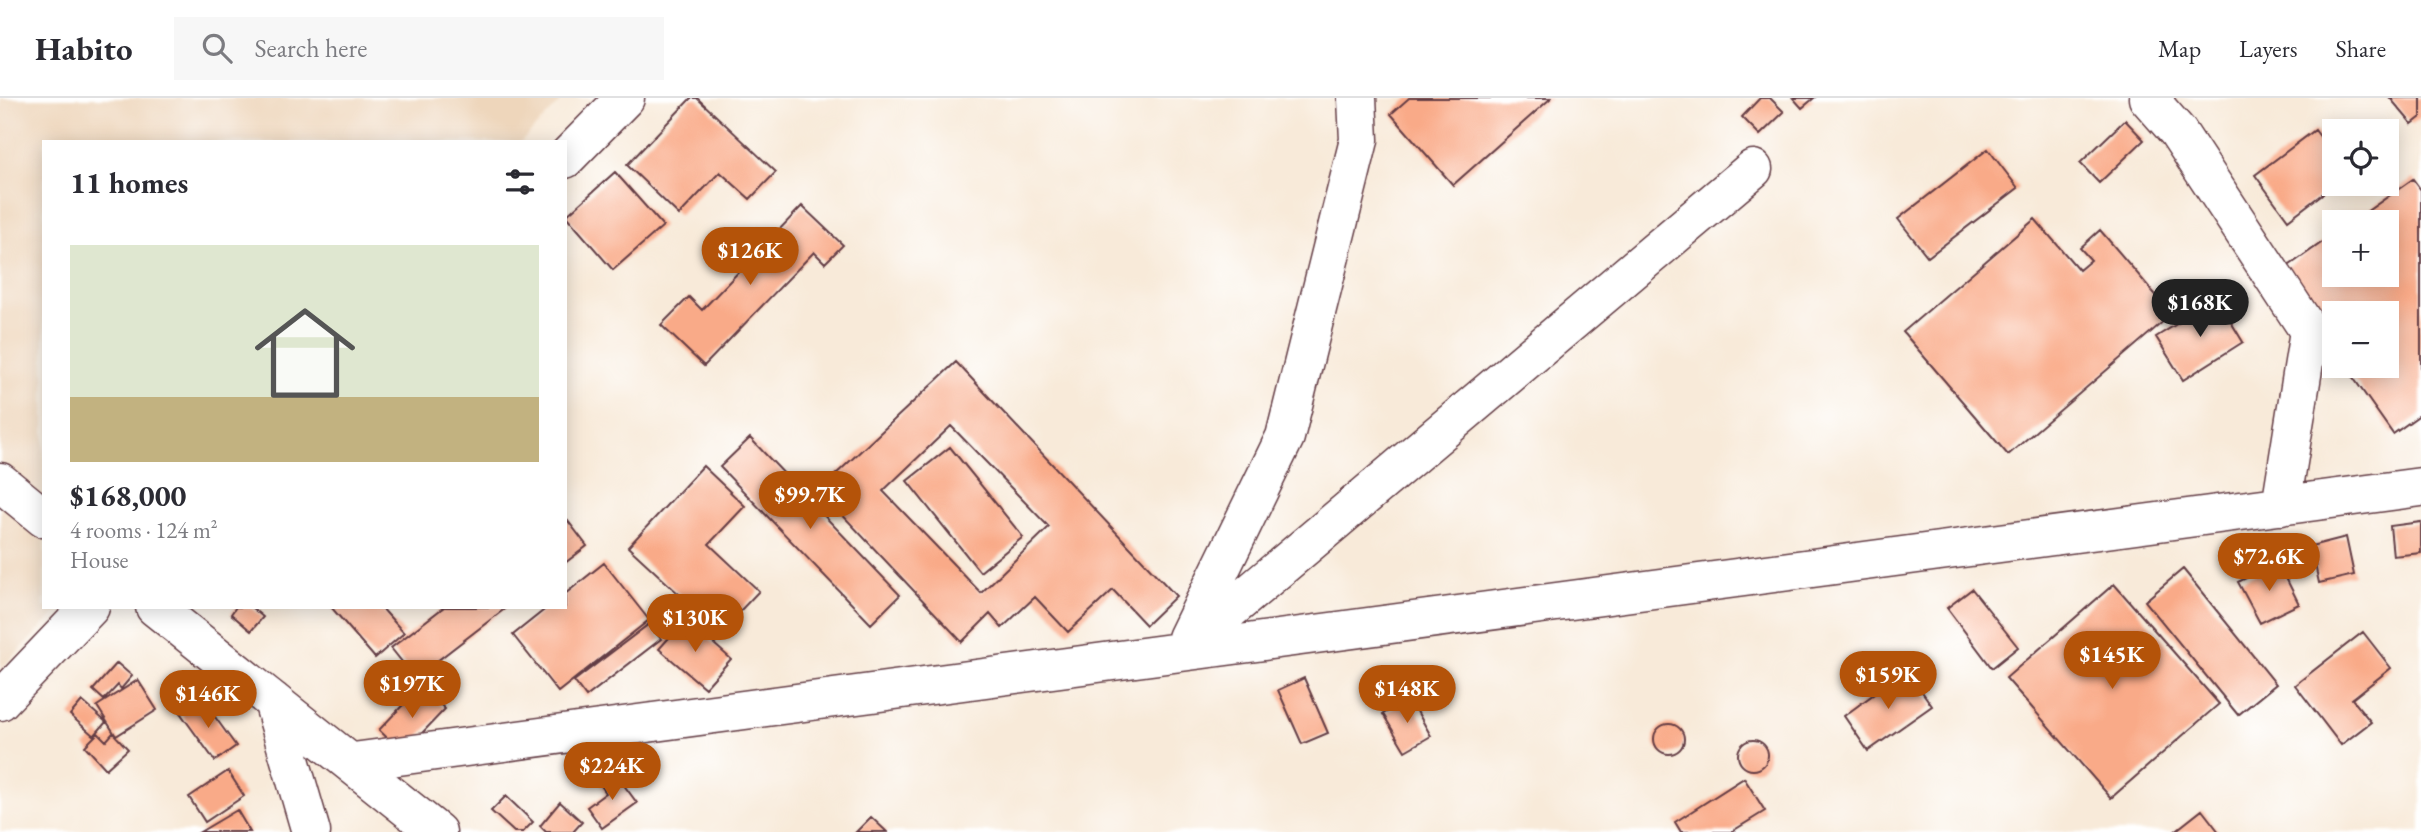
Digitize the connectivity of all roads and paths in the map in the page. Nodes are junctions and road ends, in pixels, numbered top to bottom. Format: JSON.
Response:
{"nodes":[{"id":1,"x":625,"y":98,"type":"edge"},
{"id":2,"x":1357,"y":98,"type":"edge"},
{"id":3,"x":2148,"y":98,"type":"edge"},
{"id":4,"x":567,"y":157,"type":"edge"},
{"id":5,"x":1753,"y":169,"type":"dead end"},
{"id":6,"x":0,"y":482,"type":"edge"},
{"id":7,"x":2421,"y":487,"type":"edge"},
{"id":8,"x":2281,"y":506,"type":"junction"},
{"id":9,"x":42,"y":516,"type":"edge"},
{"id":10,"x":88,"y":609,"type":"edge"},
{"id":11,"x":158,"y":609,"type":"edge"},
{"id":12,"x":1180,"y":652,"type":"junction"},
{"id":13,"x":0,"y":701,"type":"edge"},
{"id":14,"x":273,"y":701,"type":"junction"},
{"id":15,"x":353,"y":762,"type":"junction"},
{"id":16,"x":311,"y":832,"type":"edge"},
{"id":17,"x":437,"y":832,"type":"edge"}],
"edges":[{"from":1,"to":4,"type":"street"},
{"from":2,"to":12,"type":"street"},
{"from":3,"to":8,"type":"street"},
{"from":5,"to":12,"type":"street"},
{"from":6,"to":9,"type":"street"},
{"from":7,"to":8,"type":"street"},
{"from":8,"to":12,"type":"street"},
{"from":10,"to":13,"type":"street"},
{"from":11,"to":14,"type":"street"},
{"from":12,"to":15,"type":"street"},
{"from":14,"to":15,"type":"street"},
{"from":14,"to":16,"type":"street"},
{"from":15,"to":17,"type":"street"}]}
